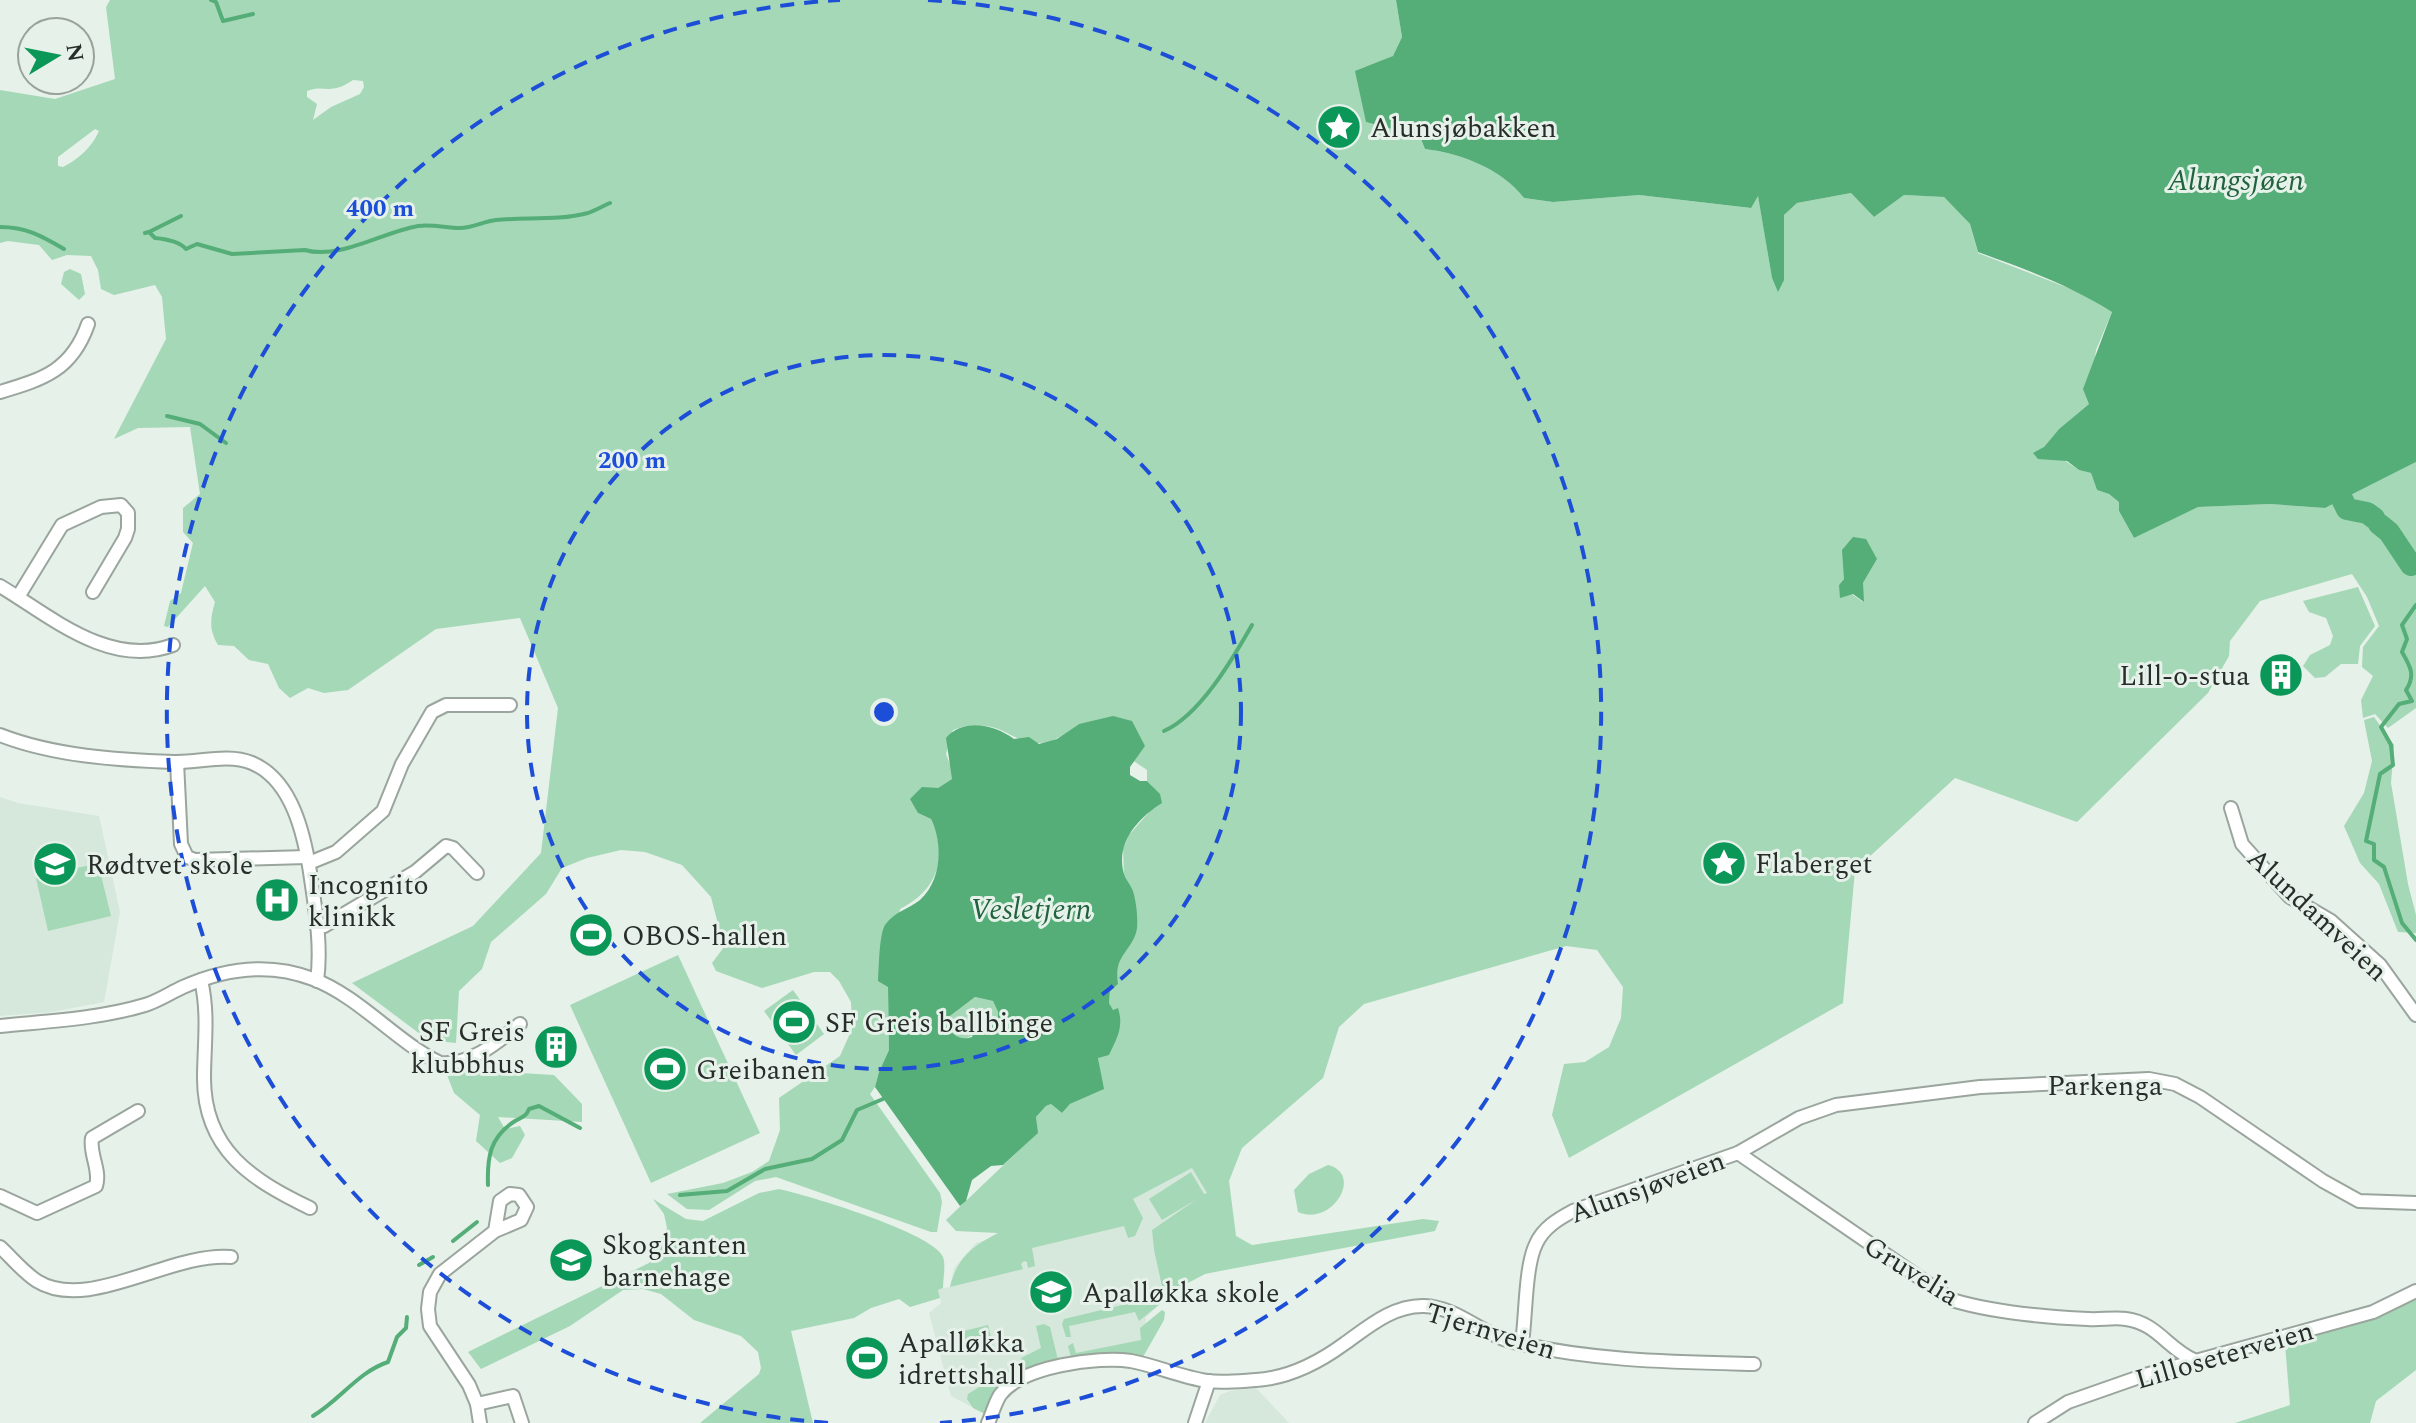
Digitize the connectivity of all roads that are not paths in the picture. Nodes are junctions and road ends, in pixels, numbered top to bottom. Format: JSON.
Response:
{"nodes":[{"id":1,"x":88,"y":324,"type":"dead end"},
{"id":2,"x":0,"y":392,"type":"edge"},
{"id":3,"x":0,"y":586,"type":"edge"},
{"id":4,"x":93,"y":592,"type":"dead end"},
{"id":5,"x":18,"y":597,"type":"junction"},
{"id":6,"x":173,"y":645,"type":"dead end"},
{"id":7,"x":510,"y":705,"type":"dead end"},
{"id":8,"x":0,"y":735,"type":"edge"},
{"id":9,"x":177,"y":762,"type":"junction"},
{"id":10,"x":2231,"y":808,"type":"dead end"},
{"id":11,"x":308,"y":860,"type":"junction"},
{"id":12,"x":477,"y":873,"type":"dead end"},
{"id":13,"x":317,"y":927,"type":"junction"},
{"id":14,"x":201,"y":980,"type":"junction"},
{"id":15,"x":317,"y":981,"type":"junction"},
{"id":16,"x":2416,"y":1015,"type":"edge"},
{"id":17,"x":520,"y":1024,"type":"dead end"},
{"id":18,"x":0,"y":1026,"type":"edge"},
{"id":19,"x":1858,"y":1100,"type":"joint"},
{"id":20,"x":138,"y":1111,"type":"dead end"},
{"id":21,"x":1738,"y":1153,"type":"junction"},
{"id":22,"x":0,"y":1196,"type":"edge"},
{"id":23,"x":2416,"y":1203,"type":"edge"},
{"id":24,"x":310,"y":1208,"type":"dead end"},
{"id":25,"x":495,"y":1231,"type":"dead end"},
{"id":26,"x":0,"y":1247,"type":"edge"},
{"id":27,"x":231,"y":1257,"type":"dead end"},
{"id":28,"x":2416,"y":1291,"type":"edge"},
{"id":29,"x":1522,"y":1343,"type":"junction"},
{"id":30,"x":2194,"y":1360,"type":"junction"},
{"id":31,"x":1754,"y":1364,"type":"dead end"},
{"id":32,"x":1209,"y":1381,"type":"junction"},
{"id":33,"x":477,"y":1404,"type":"junction"},
{"id":34,"x":480,"y":1423,"type":"edge"},
{"id":35,"x":522,"y":1423,"type":"edge"},
{"id":36,"x":988,"y":1423,"type":"edge"},
{"id":37,"x":1195,"y":1423,"type":"edge"},
{"id":38,"x":2035,"y":1423,"type":"edge"}],
"edges":[{"from":1,"to":2,"type":"street"},
{"from":3,"to":5,"type":"street"},
{"from":4,"to":5,"type":"street"},
{"from":5,"to":6,"type":"street"},
{"from":7,"to":11,"type":"street"},
{"from":8,"to":9,"type":"street"},
{"from":9,"to":11,"type":"street"},
{"from":9,"to":11,"type":"street"},
{"from":10,"to":16,"type":"street","name":"Alundamveien"},
{"from":11,"to":13,"type":"street"},
{"from":12,"to":13,"type":"street"},
{"from":13,"to":15,"type":"street"},
{"from":14,"to":15,"type":"street"},
{"from":14,"to":18,"type":"street"},
{"from":14,"to":24,"type":"street"},
{"from":15,"to":17,"type":"street"},
{"from":19,"to":21,"type":"street","name":"Alunsjøveien"},
{"from":19,"to":23,"type":"street","name":"Parkenga"},
{"from":20,"to":22,"type":"street"},
{"from":21,"to":29,"type":"street","name":"Alunsjøveien"},
{"from":21,"to":30,"type":"street","name":"Gruvelia"},
{"from":25,"to":33,"type":"street"},
{"from":26,"to":27,"type":"street"},
{"from":28,"to":30,"type":"street","name":"Lilloseterveien"},
{"from":29,"to":31,"type":"street","name":"Tjernveien"},
{"from":29,"to":32,"type":"street","name":"Tjernveien"},
{"from":30,"to":38,"type":"street","name":"Lilloseterveien"},
{"from":32,"to":36,"type":"street","name":"Tjernveien"},
{"from":32,"to":37,"type":"street"},
{"from":33,"to":34,"type":"street"},
{"from":33,"to":35,"type":"street"}]}
